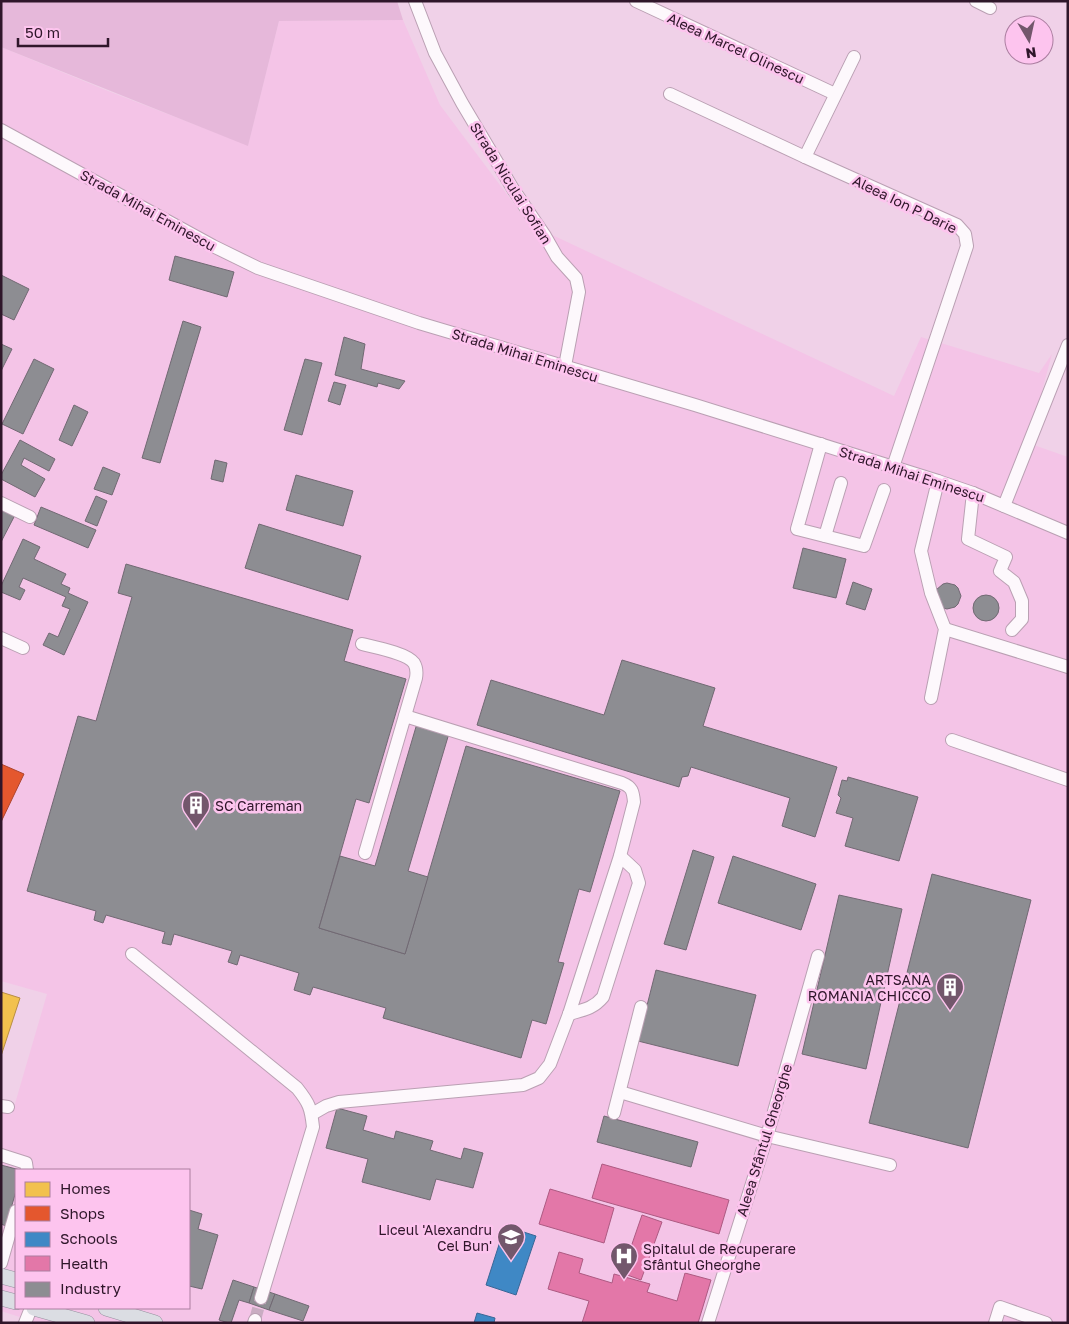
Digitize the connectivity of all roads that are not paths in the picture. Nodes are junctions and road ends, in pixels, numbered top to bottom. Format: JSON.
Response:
{"nodes":[{"id":1,"x":415,"y":1,"type":"edge"},
{"id":2,"x":636,"y":1,"type":"edge"},
{"id":3,"x":976,"y":1,"type":"edge"},
{"id":4,"x":990,"y":8,"type":"dead end"},
{"id":5,"x":854,"y":57,"type":"dead end"},
{"id":6,"x":670,"y":94,"type":"dead end"},
{"id":7,"x":835,"y":94,"type":"junction"},
{"id":8,"x":1,"y":130,"type":"edge"},
{"id":9,"x":805,"y":157,"type":"junction"},
{"id":10,"x":1068,"y":345,"type":"edge"},
{"id":11,"x":565,"y":366,"type":"junction"},
{"id":12,"x":821,"y":444,"type":"junction"},
{"id":13,"x":893,"y":467,"type":"junction"},
{"id":14,"x":938,"y":481,"type":"junction"},
{"id":15,"x":840,"y":483,"type":"dead end"},
{"id":16,"x":884,"y":490,"type":"dead end"},
{"id":17,"x":974,"y":493,"type":"junction"},
{"id":18,"x":1,"y":503,"type":"edge"},
{"id":19,"x":1004,"y":506,"type":"junction"},
{"id":20,"x":30,"y":517,"type":"dead end"},
{"id":21,"x":1068,"y":533,"type":"edge"},
{"id":22,"x":824,"y":536,"type":"junction"},
{"id":23,"x":945,"y":628,"type":"junction"},
{"id":24,"x":1012,"y":630,"type":"dead end"},
{"id":25,"x":1,"y":638,"type":"edge"},
{"id":26,"x":362,"y":644,"type":"dead end"},
{"id":27,"x":23,"y":648,"type":"dead end"},
{"id":28,"x":1068,"y":667,"type":"edge"},
{"id":29,"x":930,"y":698,"type":"dead end"},
{"id":30,"x":405,"y":716,"type":"junction"},
{"id":31,"x":952,"y":740,"type":"dead end"},
{"id":32,"x":1068,"y":780,"type":"edge"},
{"id":33,"x":364,"y":853,"type":"dead end"},
{"id":34,"x":620,"y":856,"type":"junction"},
{"id":35,"x":132,"y":954,"type":"dead end"},
{"id":36,"x":818,"y":956,"type":"dead end"},
{"id":37,"x":641,"y":1007,"type":"dead end"},
{"id":38,"x":569,"y":1014,"type":"junction"},
{"id":39,"x":620,"y":1092,"type":"junction"},
{"id":40,"x":614,"y":1113,"type":"dead end"},
{"id":41,"x":312,"y":1114,"type":"junction"},
{"id":42,"x":767,"y":1136,"type":"junction"},
{"id":43,"x":1,"y":1154,"type":"edge"},
{"id":44,"x":890,"y":1165,"type":"dead end"},
{"id":45,"x":27,"y":1169,"type":"edge"},
{"id":46,"x":15,"y":1214,"type":"edge"},
{"id":47,"x":1,"y":1263,"type":"edge"},
{"id":48,"x":1,"y":1276,"type":"edge"},
{"id":49,"x":15,"y":1280,"type":"edge"},
{"id":50,"x":1,"y":1298,"type":"edge"},
{"id":51,"x":261,"y":1298,"type":"tunnel mouth"},
{"id":52,"x":15,"y":1302,"type":"edge"},
{"id":53,"x":109,"y":1309,"type":"edge"},
{"id":54,"x":29,"y":1316,"type":"edge"},
{"id":55,"x":87,"y":1323,"type":"edge"},
{"id":56,"x":155,"y":1323,"type":"edge"},
{"id":57,"x":708,"y":1323,"type":"edge"},
{"id":58,"x":995,"y":1323,"type":"edge"},
{"id":59,"x":1046,"y":1323,"type":"edge"}],
"edges":[{"from":1,"to":11,"type":"street","name":"Strada Niculai Sofian"},
{"from":2,"to":7,"type":"street","name":"Aleea Marcel Olinescu"},
{"from":3,"to":4,"type":"street"},
{"from":5,"to":7,"type":"street"},
{"from":6,"to":9,"type":"street","name":"Aleea Ion P Darie"},
{"from":7,"to":9,"type":"street"},
{"from":8,"to":11,"type":"street","name":"Strada Mihai Eminescu"},
{"from":9,"to":13,"type":"street","name":"Aleea Ion P Darie"},
{"from":10,"to":19,"type":"street"},
{"from":11,"to":12,"type":"street","name":"Strada Mihai Eminescu"},
{"from":12,"to":13,"type":"street","name":"Strada Mihai Eminescu"},
{"from":12,"to":22,"type":"street"},
{"from":13,"to":14,"type":"street","name":"Strada Mihai Eminescu"},
{"from":14,"to":17,"type":"street","name":"Strada Mihai Eminescu"},
{"from":14,"to":23,"type":"street"},
{"from":15,"to":22,"type":"street"},
{"from":16,"to":22,"type":"street"},
{"from":17,"to":19,"type":"street","name":"Strada Mihai Eminescu"},
{"from":17,"to":24,"type":"street"},
{"from":18,"to":20,"type":"street"},
{"from":19,"to":21,"type":"street","name":"Strada Mihai Eminescu"},
{"from":23,"to":28,"type":"street"},
{"from":23,"to":29,"type":"street"},
{"from":25,"to":27,"type":"street"},
{"from":26,"to":30,"type":"street"},
{"from":30,"to":33,"type":"street"},
{"from":30,"to":34,"type":"street"},
{"from":31,"to":32,"type":"street"},
{"from":34,"to":38,"type":"street"},
{"from":34,"to":38,"type":"street"},
{"from":35,"to":41,"type":"street"},
{"from":36,"to":42,"type":"street","name":"Aleea Sfântul Gheorghe"},
{"from":37,"to":39,"type":"street"},
{"from":38,"to":41,"type":"street"},
{"from":39,"to":40,"type":"street"},
{"from":39,"to":42,"type":"street"},
{"from":41,"to":51,"type":"street"},
{"from":42,"to":44,"type":"street"},
{"from":42,"to":57,"type":"street","name":"Aleea Sfântul Gheorghe"},
{"from":43,"to":45,"type":"street"},
{"from":46,"to":47,"type":"street"},
{"from":48,"to":49,"type":"main road"},
{"from":50,"to":52,"type":"main road"},
{"from":53,"to":56,"type":"main road"},
{"from":54,"to":55,"type":"main road"},
{"from":58,"to":59,"type":"street"}]}
